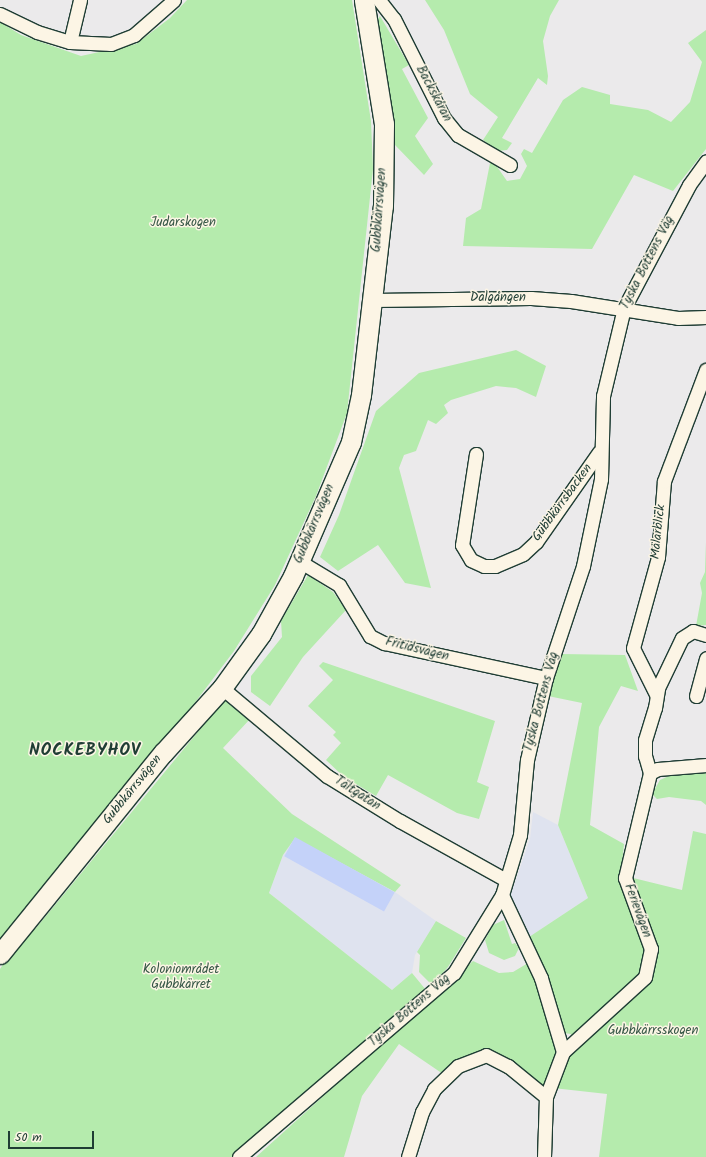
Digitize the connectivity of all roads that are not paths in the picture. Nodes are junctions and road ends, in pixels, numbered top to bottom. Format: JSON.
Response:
{"nodes":[{"id":1,"x":80,"y":0,"type":"edge"},
{"id":2,"x":174,"y":0,"type":"edge"},
{"id":3,"x":364,"y":0,"type":"edge"},
{"id":4,"x":379,"y":0,"type":"edge"},
{"id":5,"x":0,"y":14,"type":"edge"},
{"id":6,"x":70,"y":42,"type":"junction"},
{"id":7,"x":706,"y":162,"type":"edge"},
{"id":8,"x":510,"y":165,"type":"dead end"},
{"id":9,"x":372,"y":300,"type":"junction"},
{"id":10,"x":624,"y":308,"type":"junction"},
{"id":11,"x":706,"y":317,"type":"edge"},
{"id":12,"x":706,"y":370,"type":"edge"},
{"id":13,"x":599,"y":452,"type":"junction"},
{"id":14,"x":476,"y":454,"type":"dead end"},
{"id":15,"x":299,"y":561,"type":"junction"},
{"id":16,"x":706,"y":635,"type":"edge"},
{"id":17,"x":706,"y":658,"type":"edge"},
{"id":18,"x":546,"y":678,"type":"junction"},
{"id":19,"x":222,"y":688,"type":"junction"},
{"id":20,"x":656,"y":694,"type":"junction"},
{"id":21,"x":696,"y":696,"type":"dead end"},
{"id":22,"x":706,"y":765,"type":"edge"},
{"id":23,"x":650,"y":773,"type":"junction"},
{"id":24,"x":506,"y":880,"type":"junction"},
{"id":25,"x":502,"y":895,"type":"junction"},
{"id":26,"x":0,"y":954,"type":"edge"},
{"id":27,"x":563,"y":1052,"type":"junction"},
{"id":28,"x":546,"y":1097,"type":"junction"},
{"id":29,"x":239,"y":1157,"type":"edge"},
{"id":30,"x":408,"y":1157,"type":"edge"},
{"id":31,"x":544,"y":1157,"type":"edge"}],
"edges":[{"from":1,"to":6,"type":"street"},
{"from":2,"to":6,"type":"street"},
{"from":3,"to":9,"type":"street","name":"Gubbkärrsvägen"},
{"from":4,"to":8,"type":"street","name":"Backskåran"},
{"from":5,"to":6,"type":"street"},
{"from":7,"to":10,"type":"street","name":"Tyska Bottens Väg"},
{"from":9,"to":10,"type":"street","name":"Dalgången"},
{"from":9,"to":15,"type":"street","name":"Gubbkärrsvägen"},
{"from":10,"to":11,"type":"street"},
{"from":10,"to":13,"type":"street","name":"Tyska Bottens Väg"},
{"from":12,"to":20,"type":"street","name":"Mälarblick"},
{"from":13,"to":14,"type":"street","name":"Gubbkärrsbacken"},
{"from":13,"to":18,"type":"street","name":"Tyska Bottens Väg"},
{"from":15,"to":18,"type":"street","name":"Fritidsvägen"},
{"from":15,"to":19,"type":"street","name":"Gubbkärrsvägen"},
{"from":16,"to":20,"type":"street","name":"Ferievägen"},
{"from":17,"to":21,"type":"street"},
{"from":18,"to":24,"type":"street","name":"Tyska Bottens Väg"},
{"from":19,"to":24,"type":"street","name":"Tältgatan"},
{"from":19,"to":26,"type":"street","name":"Gubbkärrsvägen"},
{"from":20,"to":23,"type":"street","name":"Ferievägen"},
{"from":22,"to":23,"type":"street"},
{"from":23,"to":27,"type":"street","name":"Ferievägen"},
{"from":24,"to":25,"type":"street","name":"Tyska Bottens Väg"},
{"from":25,"to":27,"type":"street"},
{"from":25,"to":29,"type":"street","name":"Tyska Bottens Väg"},
{"from":27,"to":28,"type":"street","name":"Ferievägen"},
{"from":28,"to":30,"type":"street"},
{"from":28,"to":31,"type":"street","name":"Ferievägen"}]}
